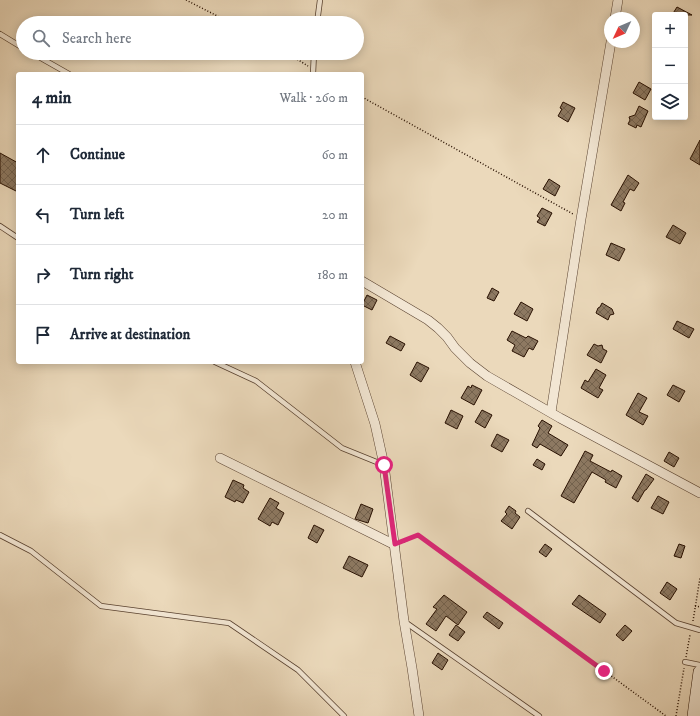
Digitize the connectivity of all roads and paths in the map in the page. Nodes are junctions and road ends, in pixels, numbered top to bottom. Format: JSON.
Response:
{"nodes":[{"id":1,"x":186,"y":0,"type":"edge"},
{"id":2,"x":320,"y":0,"type":"edge"},
{"id":3,"x":618,"y":0,"type":"edge"},
{"id":4,"x":616,"y":12,"type":"edge"},
{"id":5,"x":217,"y":16,"type":"edge"},
{"id":6,"x":319,"y":16,"type":"edge"},
{"id":7,"x":0,"y":34,"type":"edge"},
{"id":8,"x":16,"y":44,"type":"edge"},
{"id":9,"x":610,"y":48,"type":"edge"},
{"id":10,"x":44,"y":60,"type":"edge"},
{"id":11,"x":297,"y":60,"type":"edge"},
{"id":12,"x":313,"y":60,"type":"edge"},
{"id":13,"x":312,"y":71,"type":"edge"},
{"id":14,"x":65,"y":72,"type":"edge"},
{"id":15,"x":364,"y":98,"type":"edge"},
{"id":16,"x":581,"y":219,"type":"junction"},
{"id":17,"x":0,"y":226,"type":"edge"},
{"id":18,"x":16,"y":237,"type":"edge"},
{"id":19,"x":364,"y":283,"type":"edge"},
{"id":20,"x":219,"y":364,"type":"edge"},
{"id":21,"x":356,"y":364,"type":"edge"},
{"id":22,"x":551,"y":412,"type":"junction"},
{"id":23,"x":220,"y":458,"type":"dead end"},
{"id":24,"x":384,"y":465,"type":"junction"},
{"id":25,"x":700,"y":493,"type":"edge"},
{"id":26,"x":528,"y":511,"type":"dead end"},
{"id":27,"x":0,"y":535,"type":"edge"},
{"id":28,"x":395,"y":544,"type":"junction"},
{"id":29,"x":700,"y":578,"type":"edge"},
{"id":30,"x":700,"y":607,"type":"edge"},
{"id":31,"x":404,"y":622,"type":"junction"},
{"id":32,"x":700,"y":630,"type":"edge"},
{"id":33,"x":685,"y":662,"type":"dead end"},
{"id":34,"x":700,"y":664,"type":"edge"},
{"id":35,"x":700,"y":672,"type":"edge"},
{"id":36,"x":344,"y":716,"type":"edge"},
{"id":37,"x":419,"y":716,"type":"edge"},
{"id":38,"x":539,"y":716,"type":"edge"},
{"id":39,"x":666,"y":716,"type":"edge"},
{"id":40,"x":694,"y":716,"type":"edge"}],
"edges":[{"from":1,"to":5,"type":"path"},
{"from":2,"to":6,"type":"lane"},
{"from":3,"to":4,"type":"street"},
{"from":7,"to":8,"type":"lane"},
{"from":9,"to":16,"type":"street"},
{"from":10,"to":14,"type":"lane"},
{"from":11,"to":13,"type":"path"},
{"from":12,"to":13,"type":"lane"},
{"from":15,"to":16,"type":"path"},
{"from":16,"to":22,"type":"street"},
{"from":17,"to":18,"type":"lane"},
{"from":19,"to":22,"type":"street"},
{"from":20,"to":24,"type":"lane"},
{"from":21,"to":24,"type":"street"},
{"from":22,"to":25,"type":"street"},
{"from":23,"to":28,"type":"street"},
{"from":24,"to":28,"type":"street"},
{"from":26,"to":32,"type":"lane"},
{"from":27,"to":36,"type":"lane"},
{"from":28,"to":31,"type":"street"},
{"from":28,"to":39,"type":"path"},
{"from":29,"to":30,"type":"path"},
{"from":31,"to":37,"type":"street"},
{"from":31,"to":38,"type":"lane"},
{"from":33,"to":34,"type":"lane"},
{"from":35,"to":40,"type":"main road"}]}
